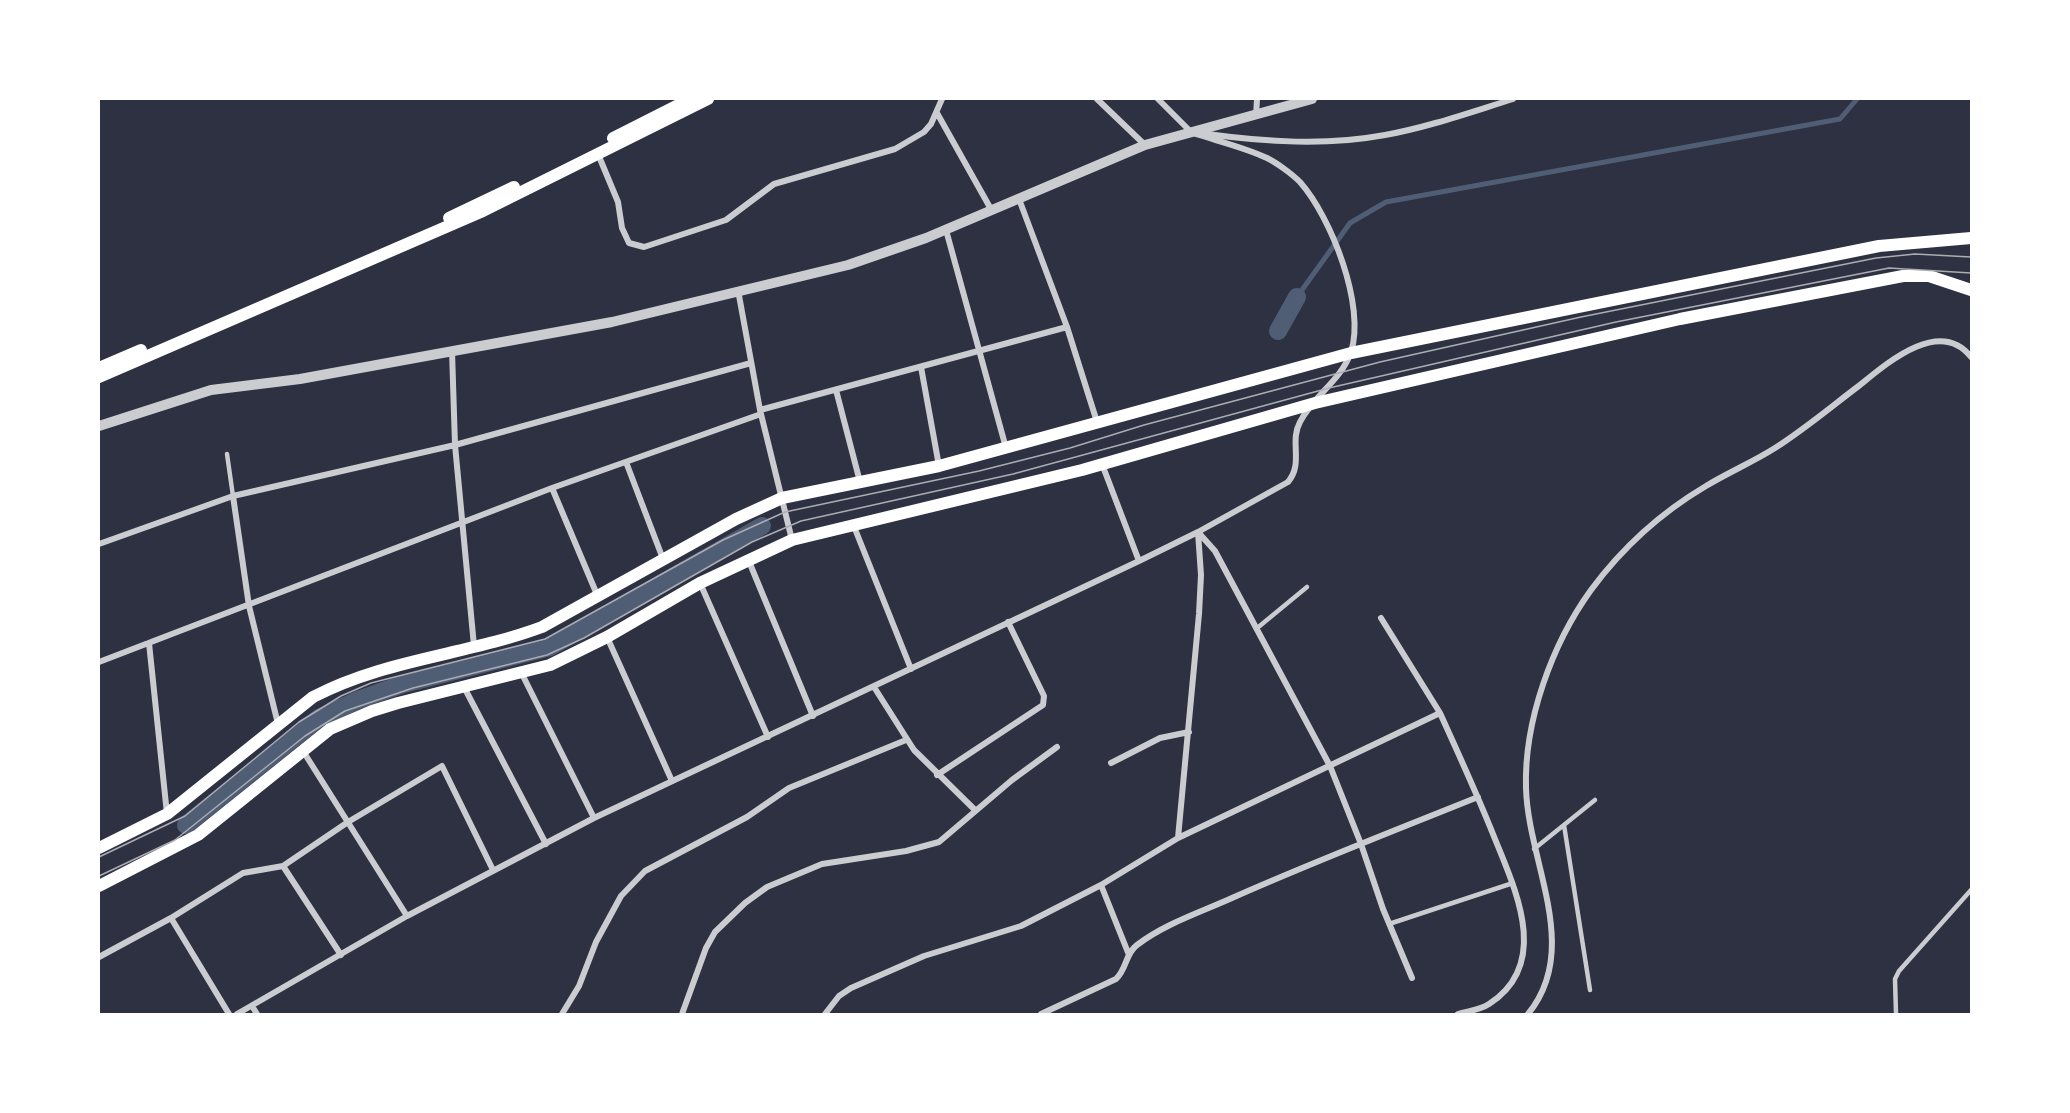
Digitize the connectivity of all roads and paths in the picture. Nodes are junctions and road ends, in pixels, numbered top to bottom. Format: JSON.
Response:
{"nodes":[{"id":1,"x":690,"y":99,"type":"edge"},
{"id":2,"x":708,"y":99,"type":"edge"},
{"id":3,"x":942,"y":99,"type":"edge"},
{"id":4,"x":1097,"y":99,"type":"edge"},
{"id":5,"x":1158,"y":99,"type":"edge"},
{"id":6,"x":1257,"y":99,"type":"edge"},
{"id":7,"x":1312,"y":99,"type":"edge"},
{"id":8,"x":1513,"y":99,"type":"edge"},
{"id":9,"x":937,"y":113,"type":"junction"},
{"id":10,"x":1256,"y":117,"type":"junction"},
{"id":11,"x":1191,"y":132,"type":"junction"},
{"id":12,"x":1146,"y":145,"type":"junction"},
{"id":13,"x":597,"y":151,"type":"junction"},
{"id":14,"x":1019,"y":199,"type":"junction"},
{"id":15,"x":992,"y":211,"type":"junction"},
{"id":16,"x":946,"y":230,"type":"junction"},
{"id":17,"x":1971,"y":238,"type":"edge"},
{"id":18,"x":738,"y":290,"type":"junction"},
{"id":19,"x":1971,"y":290,"type":"edge"},
{"id":20,"x":1067,"y":327,"type":"junction"},
{"id":21,"x":452,"y":350,"type":"junction"},
{"id":22,"x":979,"y":351,"type":"junction"},
{"id":23,"x":1350,"y":353,"type":"junction"},
{"id":24,"x":1971,"y":357,"type":"edge"},
{"id":25,"x":751,"y":363,"type":"junction"},
{"id":26,"x":921,"y":367,"type":"junction"},
{"id":27,"x":99,"y":368,"type":"edge"},
{"id":28,"x":99,"y":377,"type":"edge"},
{"id":29,"x":836,"y":390,"type":"junction"},
{"id":30,"x":1315,"y":403,"type":"junction"},
{"id":31,"x":761,"y":412,"type":"junction"},
{"id":32,"x":1098,"y":424,"type":"junction"},
{"id":33,"x":99,"y":426,"type":"edge"},
{"id":34,"x":455,"y":445,"type":"junction"},
{"id":35,"x":1006,"y":449,"type":"junction"},
{"id":36,"x":227,"y":454,"type":"dead end"},
{"id":37,"x":626,"y":462,"type":"junction"},
{"id":38,"x":1102,"y":464,"type":"junction"},
{"id":39,"x":939,"y":466,"type":"junction"},
{"id":40,"x":861,"y":482,"type":"junction"},
{"id":41,"x":552,"y":488,"type":"junction"},
{"id":42,"x":233,"y":496,"type":"junction"},
{"id":43,"x":782,"y":498,"type":"junction"},
{"id":44,"x":463,"y":524,"type":"junction"},
{"id":45,"x":853,"y":524,"type":"junction"},
{"id":46,"x":1198,"y":532,"type":"junction"},
{"id":47,"x":792,"y":540,"type":"junction"},
{"id":48,"x":99,"y":544,"type":"edge"},
{"id":49,"x":663,"y":559,"type":"junction"},
{"id":50,"x":747,"y":559,"type":"junction"},
{"id":51,"x":1139,"y":561,"type":"junction"},
{"id":52,"x":700,"y":583,"type":"junction"},
{"id":53,"x":1307,"y":587,"type":"dead end"},
{"id":54,"x":598,"y":597,"type":"junction"},
{"id":55,"x":249,"y":606,"type":"junction"},
{"id":56,"x":1381,"y":618,"type":"dead end"},
{"id":57,"x":1008,"y":622,"type":"junction"},
{"id":58,"x":1256,"y":629,"type":"junction"},
{"id":59,"x":607,"y":637,"type":"junction"},
{"id":60,"x":149,"y":643,"type":"junction"},
{"id":61,"x":474,"y":646,"type":"junction"},
{"id":62,"x":99,"y":662,"type":"edge"},
{"id":63,"x":911,"y":669,"type":"junction"},
{"id":64,"x":522,"y":674,"type":"junction"},
{"id":65,"x":464,"y":686,"type":"junction"},
{"id":66,"x":874,"y":687,"type":"junction"},
{"id":67,"x":1440,"y":713,"type":"junction"},
{"id":68,"x":813,"y":716,"type":"junction"},
{"id":69,"x":278,"y":724,"type":"junction"},
{"id":70,"x":1189,"y":732,"type":"junction"},
{"id":71,"x":768,"y":737,"type":"junction"},
{"id":72,"x":906,"y":740,"type":"junction"},
{"id":73,"x":1057,"y":747,"type":"dead end"},
{"id":74,"x":303,"y":751,"type":"junction"},
{"id":75,"x":1111,"y":763,"type":"dead end"},
{"id":76,"x":1330,"y":766,"type":"junction"},
{"id":77,"x":937,"y":774,"type":"junction"},
{"id":78,"x":672,"y":781,"type":"junction"},
{"id":79,"x":1478,"y":797,"type":"junction"},
{"id":80,"x":1595,"y":800,"type":"dead end"},
{"id":81,"x":975,"y":810,"type":"junction"},
{"id":82,"x":167,"y":814,"type":"junction"},
{"id":83,"x":594,"y":818,"type":"junction"},
{"id":84,"x":348,"y":822,"type":"junction"},
{"id":85,"x":1564,"y":825,"type":"junction"},
{"id":86,"x":1178,"y":838,"type":"junction"},
{"id":87,"x":546,"y":844,"type":"junction"},
{"id":88,"x":1361,"y":844,"type":"junction"},
{"id":89,"x":99,"y":848,"type":"edge"},
{"id":90,"x":1534,"y":850,"type":"junction"},
{"id":91,"x":284,"y":866,"type":"junction"},
{"id":92,"x":493,"y":870,"type":"junction"},
{"id":93,"x":1513,"y":883,"type":"junction"},
{"id":94,"x":1101,"y":885,"type":"junction"},
{"id":95,"x":99,"y":886,"type":"edge"},
{"id":96,"x":1971,"y":890,"type":"edge"},
{"id":97,"x":407,"y":916,"type":"junction"},
{"id":98,"x":171,"y":918,"type":"junction"},
{"id":99,"x":1389,"y":924,"type":"junction"},
{"id":100,"x":341,"y":955,"type":"junction"},
{"id":101,"x":1129,"y":955,"type":"junction"},
{"id":102,"x":99,"y":957,"type":"edge"},
{"id":103,"x":1412,"y":978,"type":"dead end"},
{"id":104,"x":1590,"y":990,"type":"dead end"},
{"id":105,"x":1487,"y":1005,"type":"junction"},
{"id":106,"x":252,"y":1006,"type":"junction"},
{"id":107,"x":229,"y":1014,"type":"edge"},
{"id":108,"x":237,"y":1014,"type":"edge"},
{"id":109,"x":257,"y":1014,"type":"edge"},
{"id":110,"x":562,"y":1014,"type":"edge"},
{"id":111,"x":682,"y":1014,"type":"edge"},
{"id":112,"x":825,"y":1014,"type":"edge"},
{"id":113,"x":1041,"y":1014,"type":"edge"},
{"id":114,"x":1458,"y":1014,"type":"edge"},
{"id":115,"x":1486,"y":1014,"type":"edge"},
{"id":116,"x":1528,"y":1014,"type":"edge"},
{"id":117,"x":1896,"y":1014,"type":"edge"}],
"edges":[{"from":1,"to":13,"type":"main road"},
{"from":2,"to":13,"type":"main road"},
{"from":3,"to":9,"type":"street"},
{"from":4,"to":12,"type":"street"},
{"from":5,"to":11,"type":"street"},
{"from":6,"to":10,"type":"street"},
{"from":7,"to":10,"type":"street"},
{"from":8,"to":11,"type":"street"},
{"from":9,"to":13,"type":"street"},
{"from":9,"to":15,"type":"street"},
{"from":10,"to":11,"type":"street"},
{"from":11,"to":12,"type":"street"},
{"from":11,"to":23,"type":"street"},
{"from":12,"to":14,"type":"street"},
{"from":13,"to":27,"type":"main road"},
{"from":13,"to":28,"type":"main road"},
{"from":14,"to":15,"type":"street"},
{"from":14,"to":20,"type":"street"},
{"from":15,"to":16,"type":"street"},
{"from":16,"to":18,"type":"street"},
{"from":16,"to":22,"type":"street"},
{"from":17,"to":23,"type":"main road"},
{"from":18,"to":21,"type":"street"},
{"from":18,"to":25,"type":"street"},
{"from":19,"to":30,"type":"main road"},
{"from":20,"to":22,"type":"street"},
{"from":20,"to":32,"type":"street"},
{"from":21,"to":33,"type":"street"},
{"from":21,"to":34,"type":"street"},
{"from":22,"to":26,"type":"street"},
{"from":22,"to":35,"type":"street"},
{"from":23,"to":30,"type":"street"},
{"from":23,"to":32,"type":"main road"},
{"from":24,"to":90,"type":"street"},
{"from":25,"to":31,"type":"street"},
{"from":25,"to":34,"type":"street"},
{"from":26,"to":29,"type":"street"},
{"from":26,"to":39,"type":"street"},
{"from":29,"to":31,"type":"street"},
{"from":29,"to":40,"type":"street"},
{"from":30,"to":38,"type":"main road"},
{"from":30,"to":46,"type":"street"},
{"from":31,"to":37,"type":"street"},
{"from":31,"to":43,"type":"street"},
{"from":32,"to":35,"type":"main road"},
{"from":34,"to":42,"type":"street"},
{"from":34,"to":44,"type":"street"},
{"from":35,"to":39,"type":"main road"},
{"from":36,"to":42,"type":"lane"},
{"from":37,"to":41,"type":"street"},
{"from":37,"to":49,"type":"street"},
{"from":38,"to":45,"type":"main road"},
{"from":38,"to":51,"type":"street"},
{"from":39,"to":40,"type":"main road"},
{"from":40,"to":43,"type":"main road"},
{"from":41,"to":44,"type":"street"},
{"from":41,"to":54,"type":"street"},
{"from":42,"to":48,"type":"street"},
{"from":42,"to":55,"type":"street"},
{"from":43,"to":47,"type":"street"},
{"from":43,"to":49,"type":"main road"},
{"from":44,"to":55,"type":"street"},
{"from":44,"to":61,"type":"street"},
{"from":45,"to":47,"type":"main road"},
{"from":45,"to":63,"type":"street"},
{"from":46,"to":51,"type":"street"},
{"from":46,"to":58,"type":"street"},
{"from":46,"to":70,"type":"street"},
{"from":47,"to":50,"type":"main road"},
{"from":49,"to":54,"type":"main road"},
{"from":50,"to":52,"type":"main road"},
{"from":50,"to":68,"type":"street"},
{"from":51,"to":57,"type":"street"},
{"from":52,"to":59,"type":"main road"},
{"from":52,"to":71,"type":"street"},
{"from":53,"to":58,"type":"lane"},
{"from":54,"to":61,"type":"main road"},
{"from":55,"to":60,"type":"street"},
{"from":55,"to":69,"type":"street"},
{"from":56,"to":67,"type":"street"},
{"from":57,"to":63,"type":"street"},
{"from":57,"to":77,"type":"street"},
{"from":58,"to":76,"type":"street"},
{"from":59,"to":64,"type":"main road"},
{"from":59,"to":78,"type":"street"},
{"from":60,"to":62,"type":"street"},
{"from":60,"to":82,"type":"street"},
{"from":61,"to":69,"type":"main road"},
{"from":63,"to":66,"type":"street"},
{"from":64,"to":65,"type":"main road"},
{"from":64,"to":83,"type":"street"},
{"from":65,"to":74,"type":"main road"},
{"from":65,"to":87,"type":"street"},
{"from":66,"to":68,"type":"street"},
{"from":66,"to":72,"type":"street"},
{"from":67,"to":76,"type":"street"},
{"from":67,"to":79,"type":"street"},
{"from":68,"to":71,"type":"street"},
{"from":69,"to":82,"type":"main road"},
{"from":70,"to":75,"type":"street"},
{"from":70,"to":86,"type":"street"},
{"from":71,"to":78,"type":"street"},
{"from":72,"to":77,"type":"street"},
{"from":72,"to":110,"type":"street"},
{"from":73,"to":81,"type":"street"},
{"from":74,"to":84,"type":"street"},
{"from":74,"to":95,"type":"main road"},
{"from":76,"to":86,"type":"street"},
{"from":76,"to":88,"type":"street"},
{"from":77,"to":81,"type":"street"},
{"from":78,"to":83,"type":"street"},
{"from":79,"to":88,"type":"street"},
{"from":79,"to":93,"type":"street"},
{"from":80,"to":85,"type":"lane"},
{"from":81,"to":111,"type":"street"},
{"from":82,"to":89,"type":"main road"},
{"from":83,"to":87,"type":"street"},
{"from":84,"to":91,"type":"street"},
{"from":84,"to":92,"type":"street"},
{"from":84,"to":97,"type":"street"},
{"from":85,"to":90,"type":"lane"},
{"from":85,"to":104,"type":"lane"},
{"from":86,"to":94,"type":"street"},
{"from":87,"to":92,"type":"street"},
{"from":88,"to":99,"type":"street"},
{"from":88,"to":101,"type":"street"},
{"from":90,"to":116,"type":"street"},
{"from":91,"to":98,"type":"street"},
{"from":91,"to":100,"type":"street"},
{"from":92,"to":97,"type":"street"},
{"from":93,"to":99,"type":"lane"},
{"from":93,"to":105,"type":"street"},
{"from":94,"to":101,"type":"street"},
{"from":94,"to":112,"type":"street"},
{"from":96,"to":117,"type":"lane"},
{"from":97,"to":100,"type":"street"},
{"from":98,"to":102,"type":"street"},
{"from":98,"to":107,"type":"street"},
{"from":99,"to":103,"type":"street"},
{"from":100,"to":106,"type":"street"},
{"from":101,"to":113,"type":"street"},
{"from":105,"to":114,"type":"street"},
{"from":105,"to":115,"type":"street"},
{"from":106,"to":108,"type":"street"},
{"from":106,"to":109,"type":"street"}]}
